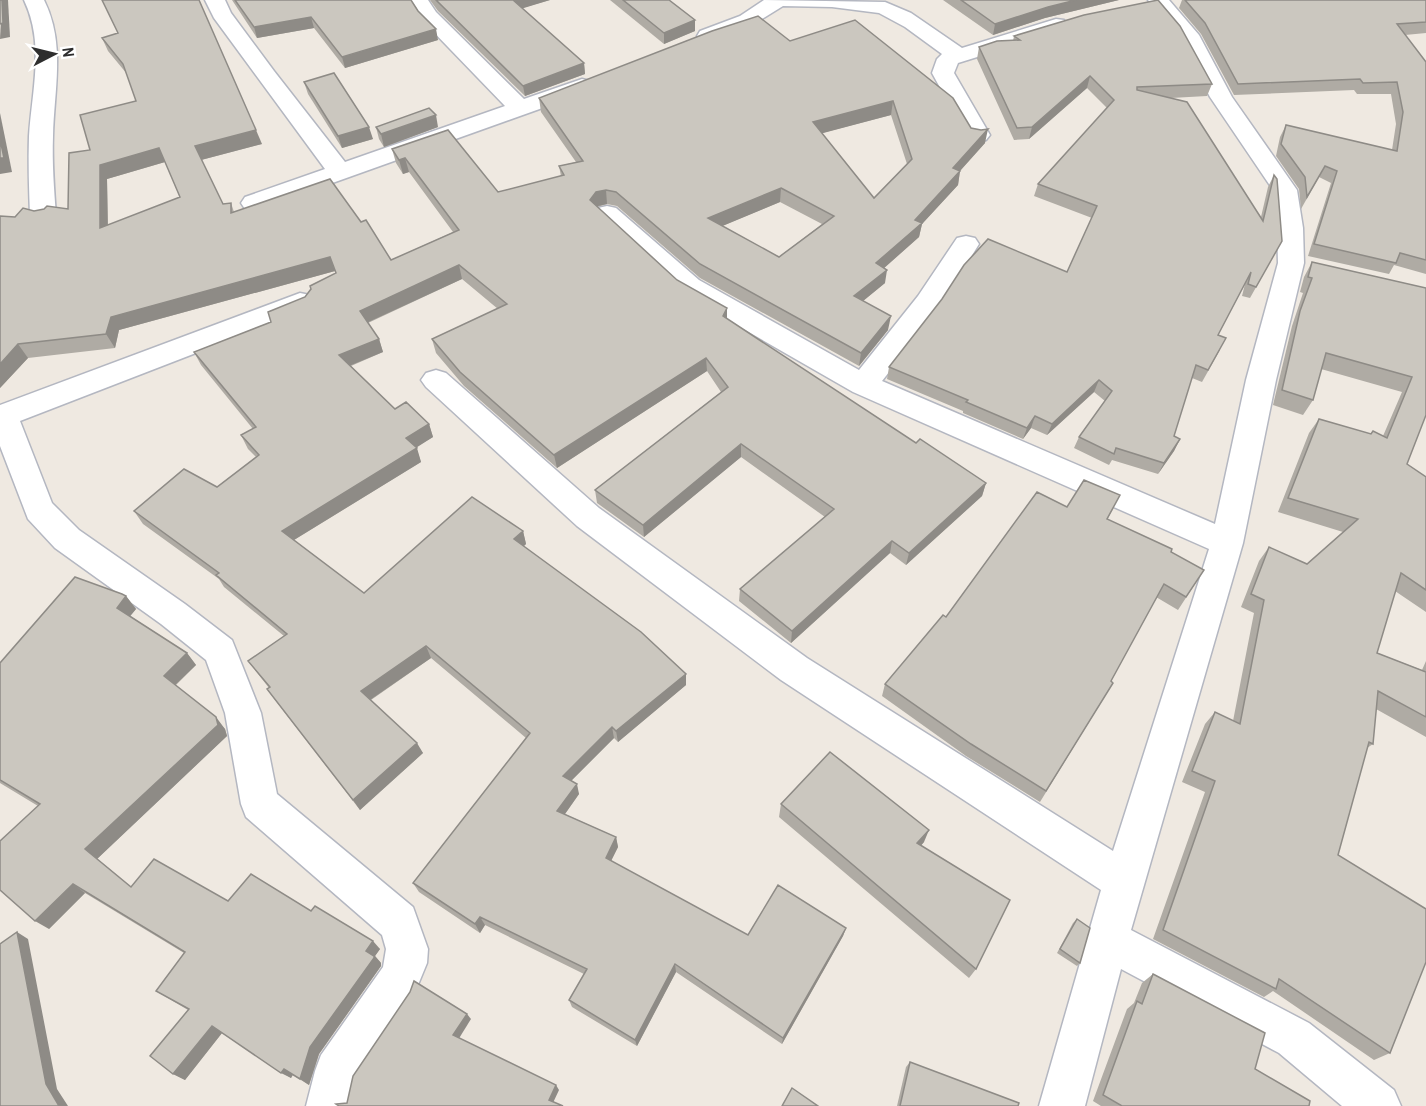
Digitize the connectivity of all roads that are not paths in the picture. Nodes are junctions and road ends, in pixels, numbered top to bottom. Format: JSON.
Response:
{"nodes":[{"id":1,"x":34,"y":0,"type":"edge"},
{"id":2,"x":215,"y":0,"type":"edge"},
{"id":3,"x":418,"y":0,"type":"edge"},
{"id":4,"x":778,"y":0,"type":"edge"},
{"id":5,"x":1159,"y":2,"type":"edge"},
{"id":6,"x":1074,"y":20,"type":"edge"},
{"id":7,"x":690,"y":44,"type":"edge"},
{"id":8,"x":957,"y":54,"type":"junction"},
{"id":9,"x":606,"y":77,"type":"edge"},
{"id":10,"x":521,"y":109,"type":"junction"},
{"id":11,"x":978,"y":135,"type":"edge"},
{"id":12,"x":340,"y":172,"type":"junction"},
{"id":13,"x":254,"y":203,"type":"edge"},
{"id":14,"x":607,"y":214,"type":"edge"},
{"id":15,"x":43,"y":215,"type":"edge"},
{"id":16,"x":966,"y":244,"type":"dead end"},
{"id":17,"x":300,"y":302,"type":"edge"},
{"id":18,"x":436,"y":380,"type":"dead end"},
{"id":19,"x":863,"y":385,"type":"junction"},
{"id":20,"x":0,"y":417,"type":"edge"},
{"id":21,"x":1227,"y":543,"type":"junction"},
{"id":22,"x":1124,"y":881,"type":"junction"},
{"id":23,"x":1108,"y":940,"type":"junction"},
{"id":24,"x":329,"y":1106,"type":"edge"},
{"id":25,"x":1062,"y":1106,"type":"edge"},
{"id":26,"x":1378,"y":1106,"type":"edge"}],
"edges":[{"from":1,"to":15,"type":"street"},
{"from":2,"to":12,"type":"street"},
{"from":3,"to":10,"type":"street"},
{"from":4,"to":7,"type":"street"},
{"from":4,"to":8,"type":"street"},
{"from":5,"to":21,"type":"street"},
{"from":6,"to":8,"type":"street"},
{"from":8,"to":11,"type":"street"},
{"from":9,"to":10,"type":"street"},
{"from":10,"to":12,"type":"street"},
{"from":12,"to":13,"type":"street"},
{"from":14,"to":19,"type":"street"},
{"from":16,"to":19,"type":"street"},
{"from":17,"to":20,"type":"street"},
{"from":18,"to":22,"type":"street"},
{"from":19,"to":21,"type":"street"},
{"from":20,"to":24,"type":"street"},
{"from":21,"to":22,"type":"street"},
{"from":22,"to":23,"type":"street"},
{"from":23,"to":25,"type":"street"},
{"from":23,"to":26,"type":"street"}]}
